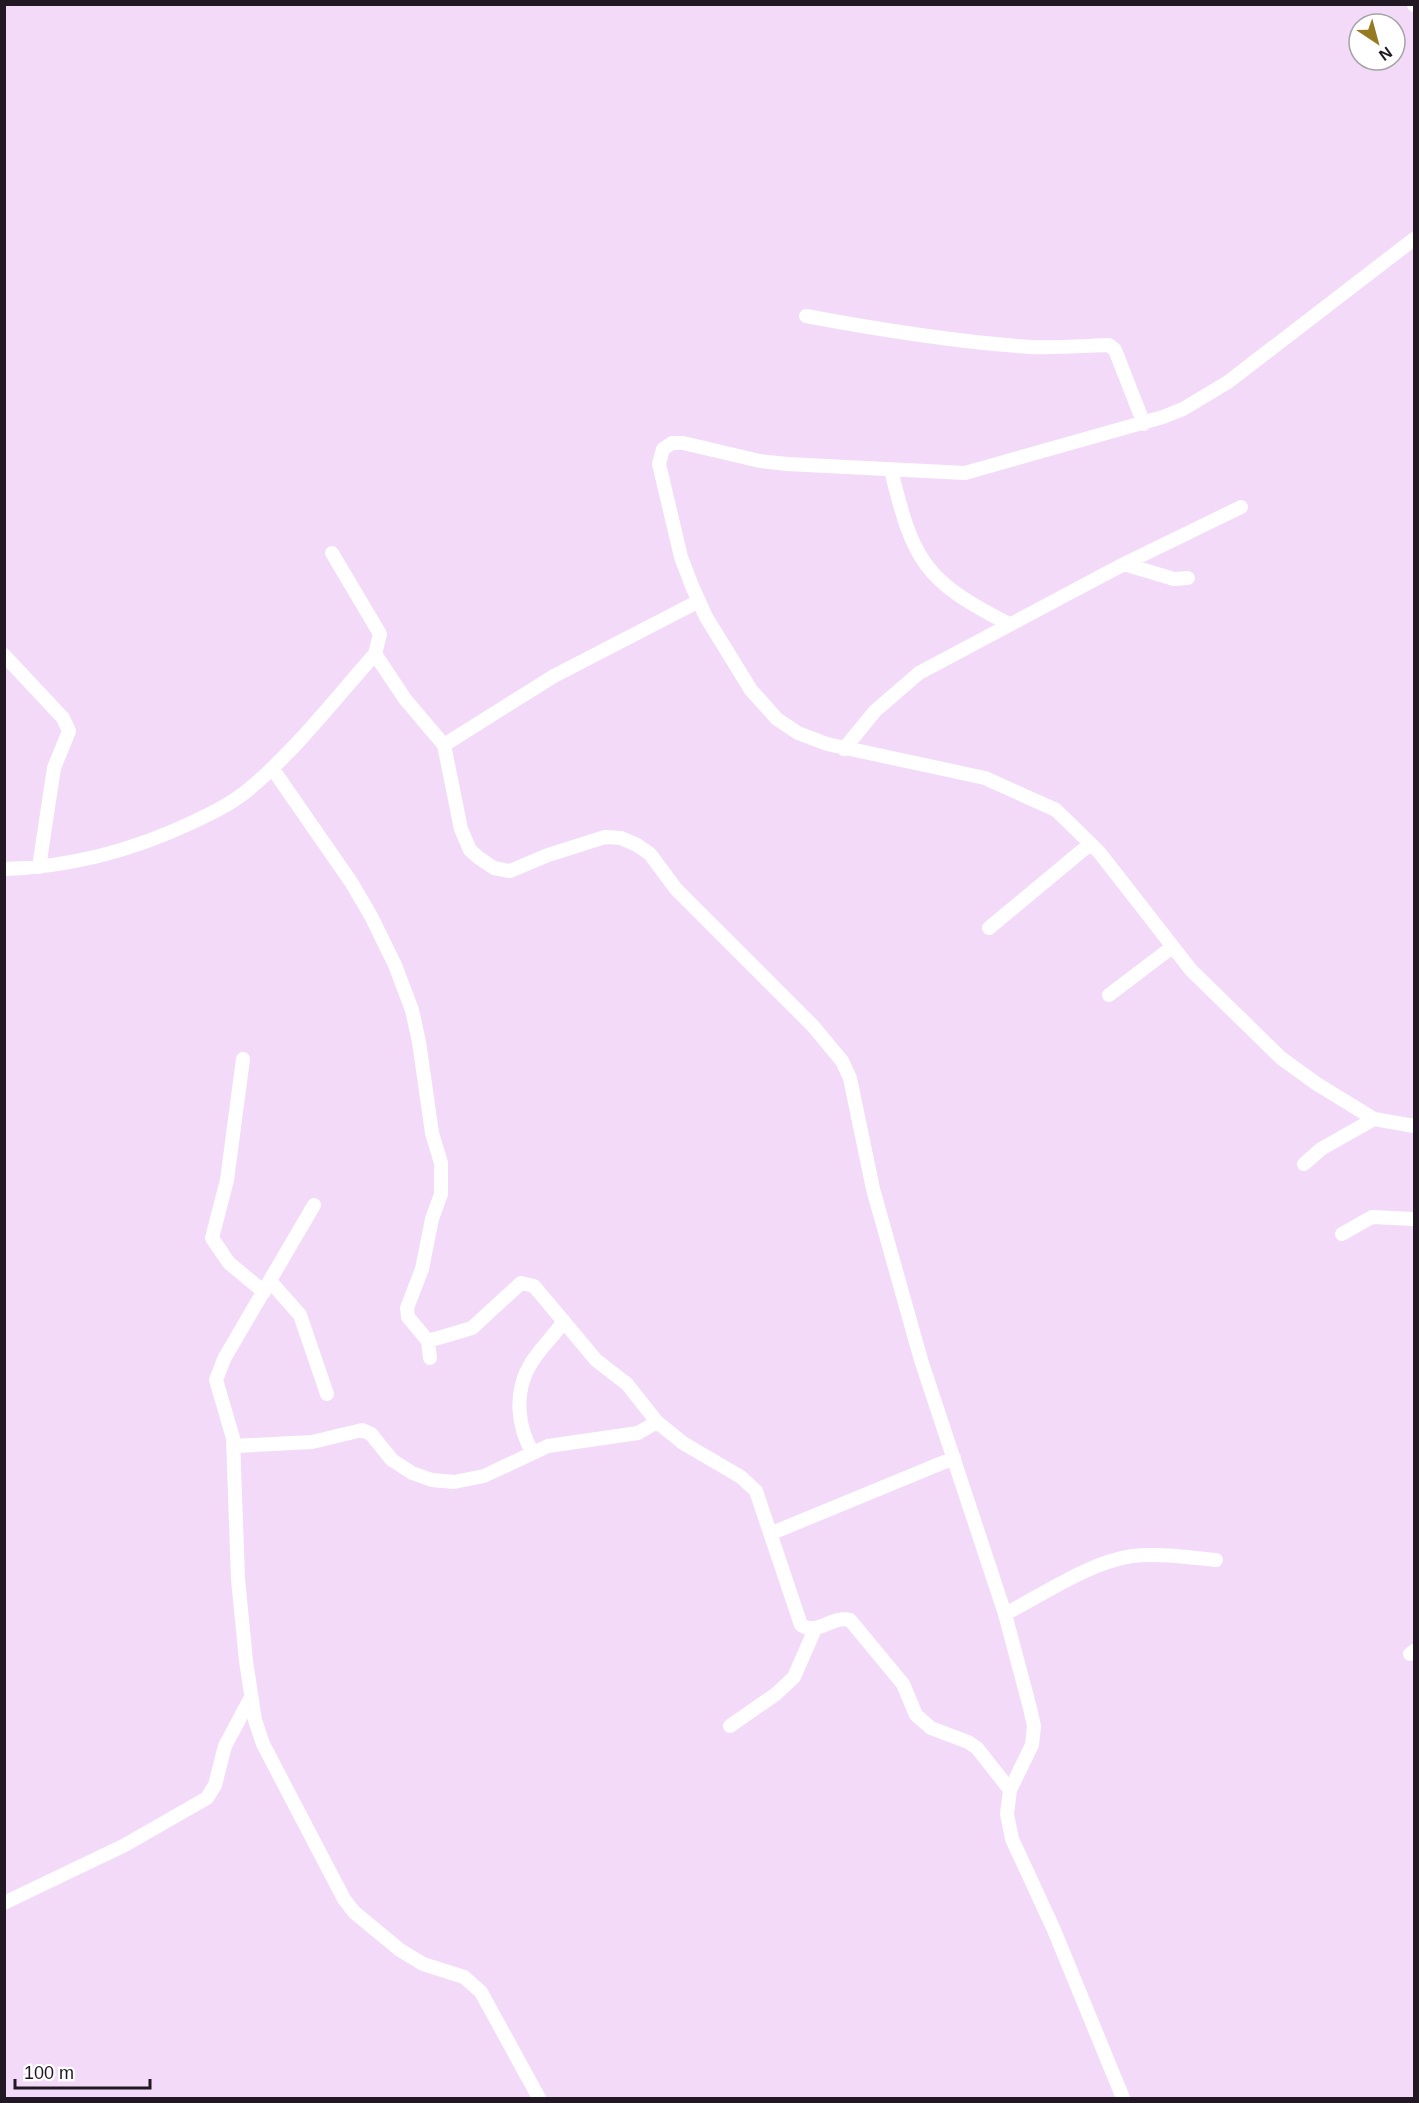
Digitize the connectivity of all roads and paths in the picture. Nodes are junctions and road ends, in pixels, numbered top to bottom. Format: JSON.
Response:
{"nodes":[{"id":1,"x":1414,"y":239,"type":"edge"},
{"id":2,"x":806,"y":316,"type":"dead end"},
{"id":3,"x":1144,"y":424,"type":"junction"},
{"id":4,"x":891,"y":470,"type":"junction"},
{"id":5,"x":1241,"y":507,"type":"dead end"},
{"id":6,"x":332,"y":553,"type":"dead end"},
{"id":7,"x":1124,"y":564,"type":"junction"},
{"id":8,"x":1188,"y":578,"type":"dead end"},
{"id":9,"x":699,"y":601,"type":"junction"},
{"id":10,"x":1009,"y":624,"type":"junction"},
{"id":11,"x":375,"y":654,"type":"junction"},
{"id":12,"x":4,"y":655,"type":"edge"},
{"id":13,"x":444,"y":745,"type":"junction"},
{"id":14,"x":844,"y":749,"type":"junction"},
{"id":15,"x":272,"y":768,"type":"junction"},
{"id":16,"x":1090,"y":844,"type":"junction"},
{"id":17,"x":39,"y":867,"type":"junction"},
{"id":18,"x":4,"y":869,"type":"edge"},
{"id":19,"x":989,"y":927,"type":"dead end"},
{"id":20,"x":1171,"y":948,"type":"junction"},
{"id":21,"x":1109,"y":995,"type":"dead end"},
{"id":22,"x":243,"y":1059,"type":"dead end"},
{"id":23,"x":1374,"y":1119,"type":"junction"},
{"id":24,"x":1414,"y":1126,"type":"edge"},
{"id":25,"x":1304,"y":1164,"type":"dead end"},
{"id":26,"x":314,"y":1205,"type":"dead end"},
{"id":27,"x":1414,"y":1219,"type":"edge"},
{"id":28,"x":1342,"y":1234,"type":"dead end"},
{"id":29,"x":267,"y":1287,"type":"junction"},
{"id":30,"x":564,"y":1321,"type":"junction"},
{"id":31,"x":428,"y":1341,"type":"junction"},
{"id":32,"x":430,"y":1358,"type":"dead end"},
{"id":33,"x":327,"y":1394,"type":"dead end"},
{"id":34,"x":657,"y":1422,"type":"junction"},
{"id":35,"x":234,"y":1446,"type":"junction"},
{"id":36,"x":533,"y":1453,"type":"junction"},
{"id":37,"x":954,"y":1458,"type":"junction"},
{"id":38,"x":772,"y":1533,"type":"junction"},
{"id":39,"x":1216,"y":1560,"type":"dead end"},
{"id":40,"x":1005,"y":1614,"type":"junction"},
{"id":41,"x":815,"y":1629,"type":"junction"},
{"id":42,"x":250,"y":1699,"type":"junction"},
{"id":43,"x":730,"y":1726,"type":"dead end"},
{"id":44,"x":1010,"y":1791,"type":"junction"},
{"id":45,"x":4,"y":1903,"type":"edge"},
{"id":46,"x":539,"y":2098,"type":"edge"},
{"id":47,"x":1123,"y":2098,"type":"edge"}],
"edges":[{"from":1,"to":3,"type":"street"},
{"from":2,"to":3,"type":"street"},
{"from":3,"to":4,"type":"street"},
{"from":4,"to":9,"type":"street"},
{"from":4,"to":10,"type":"street"},
{"from":5,"to":7,"type":"street"},
{"from":6,"to":11,"type":"street"},
{"from":7,"to":8,"type":"street"},
{"from":7,"to":10,"type":"street"},
{"from":9,"to":13,"type":"street"},
{"from":9,"to":14,"type":"street"},
{"from":10,"to":14,"type":"street"},
{"from":11,"to":13,"type":"street"},
{"from":11,"to":15,"type":"street"},
{"from":12,"to":17,"type":"street"},
{"from":13,"to":37,"type":"street"},
{"from":14,"to":16,"type":"street"},
{"from":15,"to":17,"type":"street"},
{"from":15,"to":31,"type":"street"},
{"from":16,"to":19,"type":"street"},
{"from":16,"to":20,"type":"street"},
{"from":17,"to":18,"type":"street"},
{"from":20,"to":21,"type":"street"},
{"from":20,"to":23,"type":"street"},
{"from":22,"to":29,"type":"street"},
{"from":23,"to":24,"type":"street"},
{"from":23,"to":25,"type":"street"},
{"from":26,"to":29,"type":"street"},
{"from":27,"to":28,"type":"street"},
{"from":29,"to":33,"type":"street"},
{"from":29,"to":35,"type":"street"},
{"from":30,"to":31,"type":"street"},
{"from":30,"to":34,"type":"street"},
{"from":30,"to":36,"type":"street"},
{"from":31,"to":32,"type":"street"},
{"from":34,"to":36,"type":"street"},
{"from":34,"to":38,"type":"street"},
{"from":35,"to":36,"type":"street"},
{"from":35,"to":42,"type":"street"},
{"from":37,"to":38,"type":"street"},
{"from":37,"to":40,"type":"street"},
{"from":38,"to":41,"type":"street"},
{"from":39,"to":40,"type":"street"},
{"from":40,"to":44,"type":"street"},
{"from":41,"to":43,"type":"street"},
{"from":41,"to":44,"type":"street"},
{"from":42,"to":45,"type":"street"},
{"from":42,"to":46,"type":"street"},
{"from":44,"to":47,"type":"street"}]}
